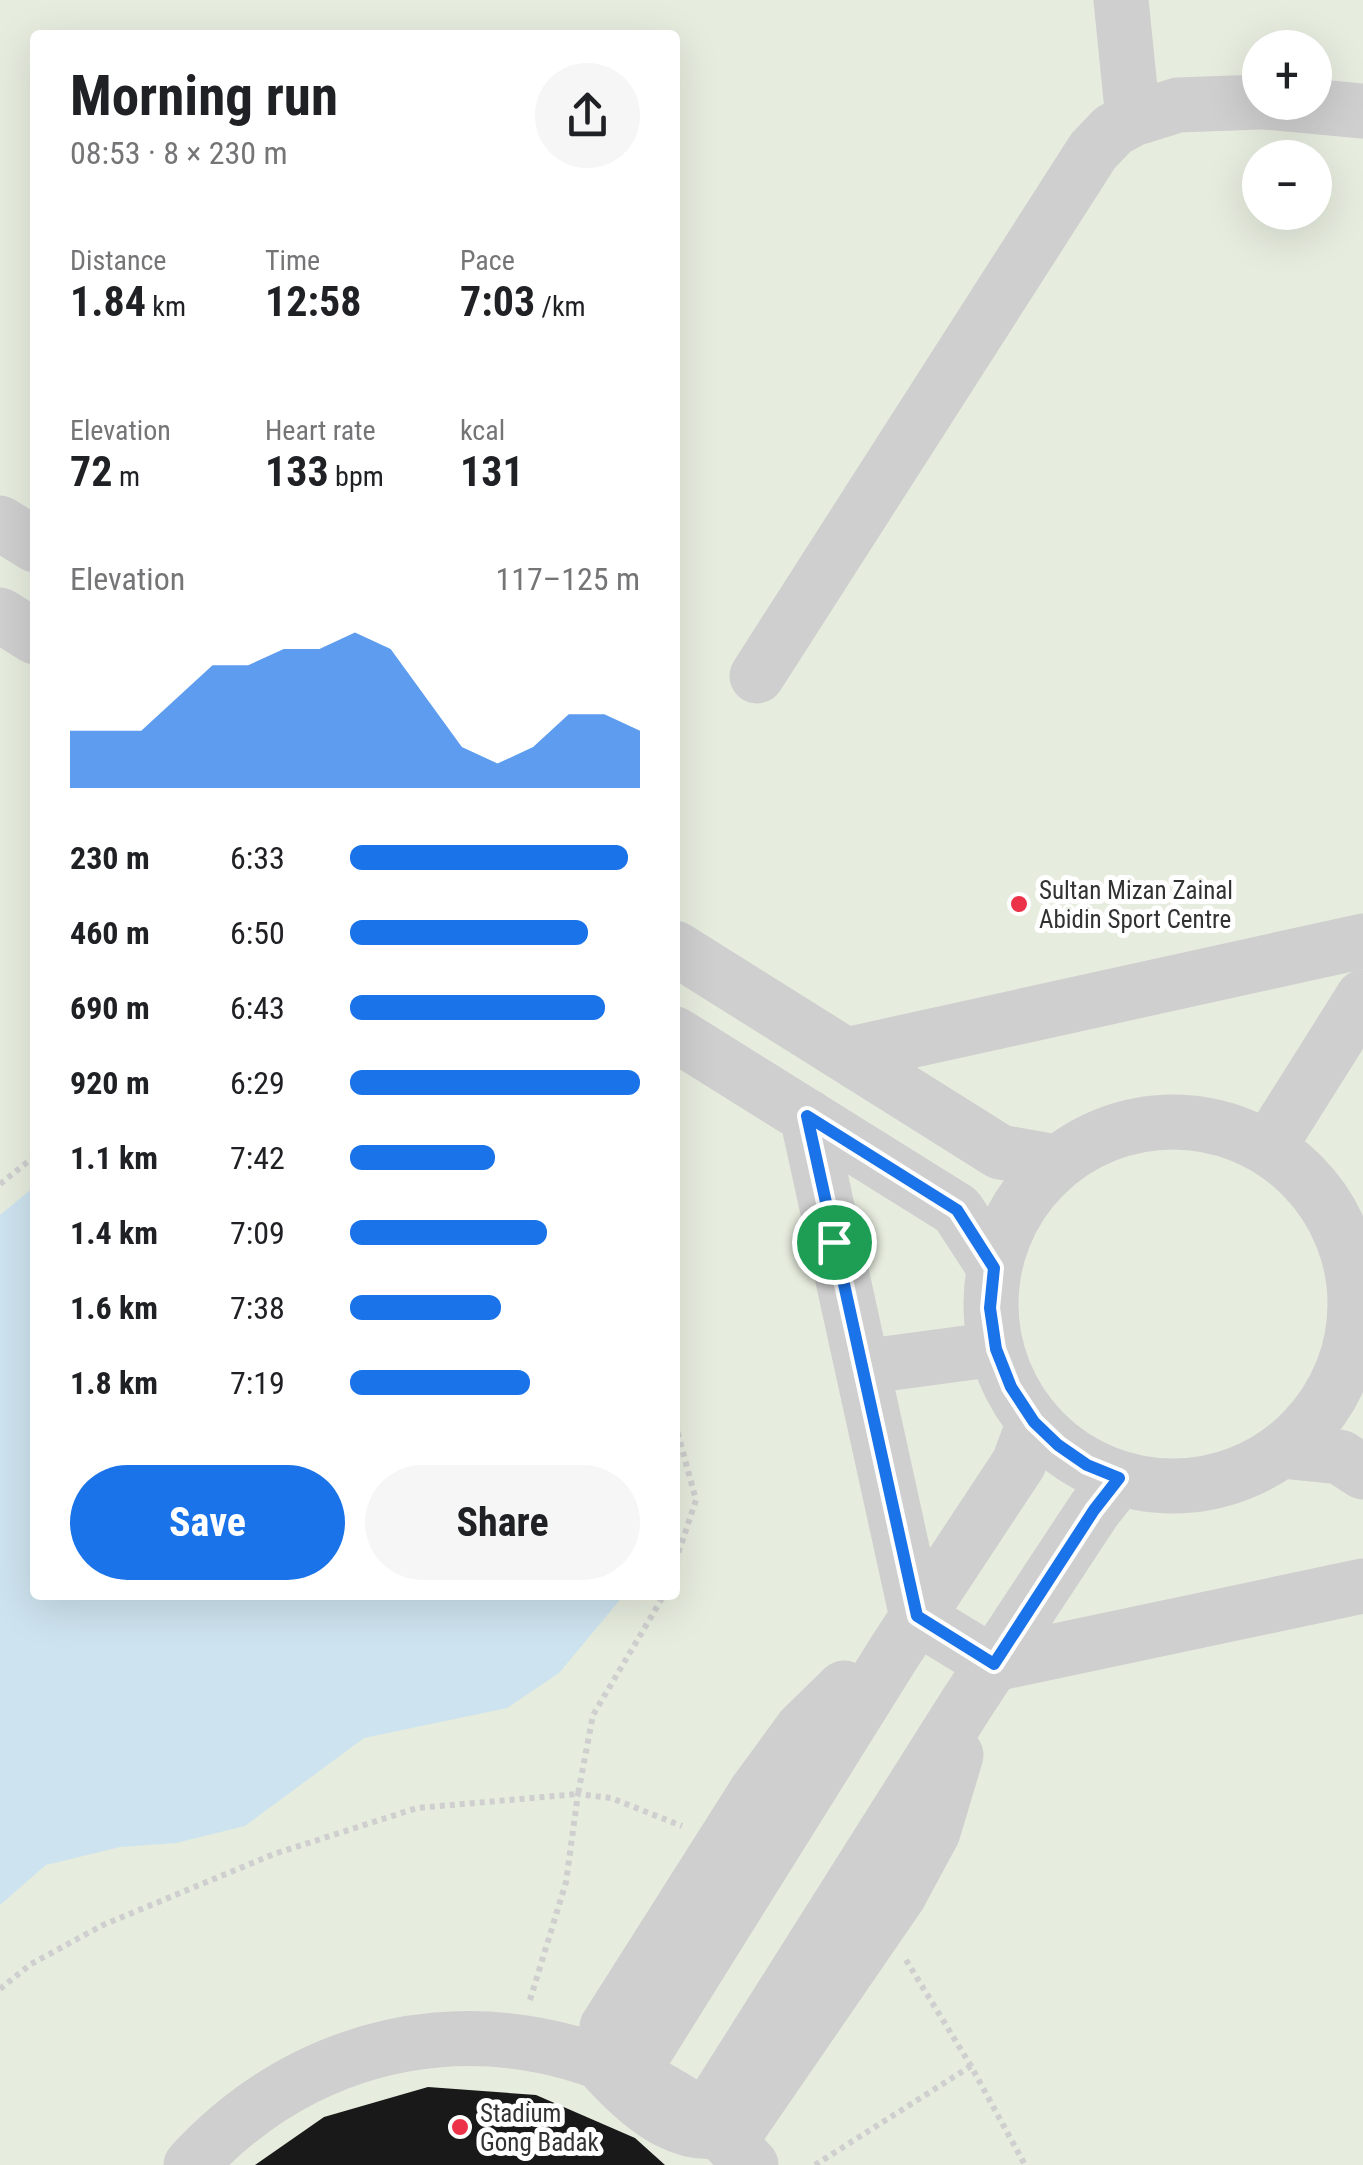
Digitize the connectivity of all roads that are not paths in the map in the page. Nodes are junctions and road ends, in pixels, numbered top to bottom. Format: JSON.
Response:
{"nodes":[{"id":1,"x":1120,"y":0,"type":"edge"},
{"id":2,"x":1242,"y":103,"type":"edge"},
{"id":3,"x":1332,"y":108,"type":"edge"},
{"id":4,"x":1363,"y":111,"type":"edge"},
{"id":5,"x":1133,"y":119,"type":"junction"},
{"id":6,"x":0,"y":523,"type":"edge"},
{"id":7,"x":30,"y":542,"type":"edge"},
{"id":8,"x":0,"y":615,"type":"edge"},
{"id":9,"x":30,"y":634,"type":"edge"},
{"id":10,"x":758,"y":676,"type":"dead end"},
{"id":11,"x":1363,"y":941,"type":"edge"},
{"id":12,"x":680,"y":951,"type":"edge"},
{"id":13,"x":1363,"y":997,"type":"edge"},
{"id":14,"x":680,"y":1037,"type":"edge"},
{"id":15,"x":846,"y":1055,"type":"junction"},
{"id":16,"x":807,"y":1116,"type":"junction"},
{"id":17,"x":1268,"y":1148,"type":"junction"},
{"id":18,"x":1058,"y":1162,"type":"junction"},
{"id":19,"x":994,"y":1268,"type":"junction"},
{"id":20,"x":996,"y":1349,"type":"junction"},
{"id":21,"x":1358,"y":1350,"type":"edge"},
{"id":22,"x":862,"y":1367,"type":"junction"},
{"id":23,"x":1034,"y":1422,"type":"junction"},
{"id":24,"x":1282,"y":1451,"type":"junction"},
{"id":25,"x":1363,"y":1472,"type":"edge"},
{"id":26,"x":1119,"y":1478,"type":"junction"},
{"id":27,"x":1363,"y":1586,"type":"edge"},
{"id":28,"x":906,"y":1634,"type":"junction"},
{"id":29,"x":981,"y":1684,"type":"junction"},
{"id":30,"x":630,"y":2074,"type":"junction"},
{"id":31,"x":705,"y":2118,"type":"junction"},
{"id":32,"x":191,"y":2165,"type":"edge"},
{"id":33,"x":751,"y":2165,"type":"edge"}],
"edges":[{"from":1,"to":5,"type":"street"},
{"from":2,"to":5,"type":"street"},
{"from":3,"to":4,"type":"street"},
{"from":5,"to":10,"type":"street"},
{"from":6,"to":7,"type":"street"},
{"from":8,"to":9,"type":"street"},
{"from":11,"to":15,"type":"street"},
{"from":12,"to":15,"type":"street"},
{"from":13,"to":17,"type":"street"},
{"from":14,"to":16,"type":"street"},
{"from":15,"to":18,"type":"street"},
{"from":16,"to":19,"type":"street"},
{"from":16,"to":22,"type":"street"},
{"from":17,"to":18,"type":"street"},
{"from":17,"to":21,"type":"street"},
{"from":18,"to":19,"type":"street"},
{"from":19,"to":20,"type":"street"},
{"from":20,"to":22,"type":"street"},
{"from":20,"to":23,"type":"street"},
{"from":21,"to":24,"type":"street"},
{"from":22,"to":28,"type":"street"},
{"from":23,"to":26,"type":"street"},
{"from":23,"to":28,"type":"street"},
{"from":24,"to":25,"type":"street"},
{"from":24,"to":26,"type":"street"},
{"from":26,"to":29,"type":"street"},
{"from":27,"to":29,"type":"street"},
{"from":28,"to":29,"type":"street"},
{"from":28,"to":29,"type":"street","bridge":true},
{"from":28,"to":30,"type":"street"},
{"from":29,"to":31,"type":"street"},
{"from":30,"to":31,"type":"street"},
{"from":30,"to":32,"type":"street"},
{"from":31,"to":33,"type":"street"}]}
